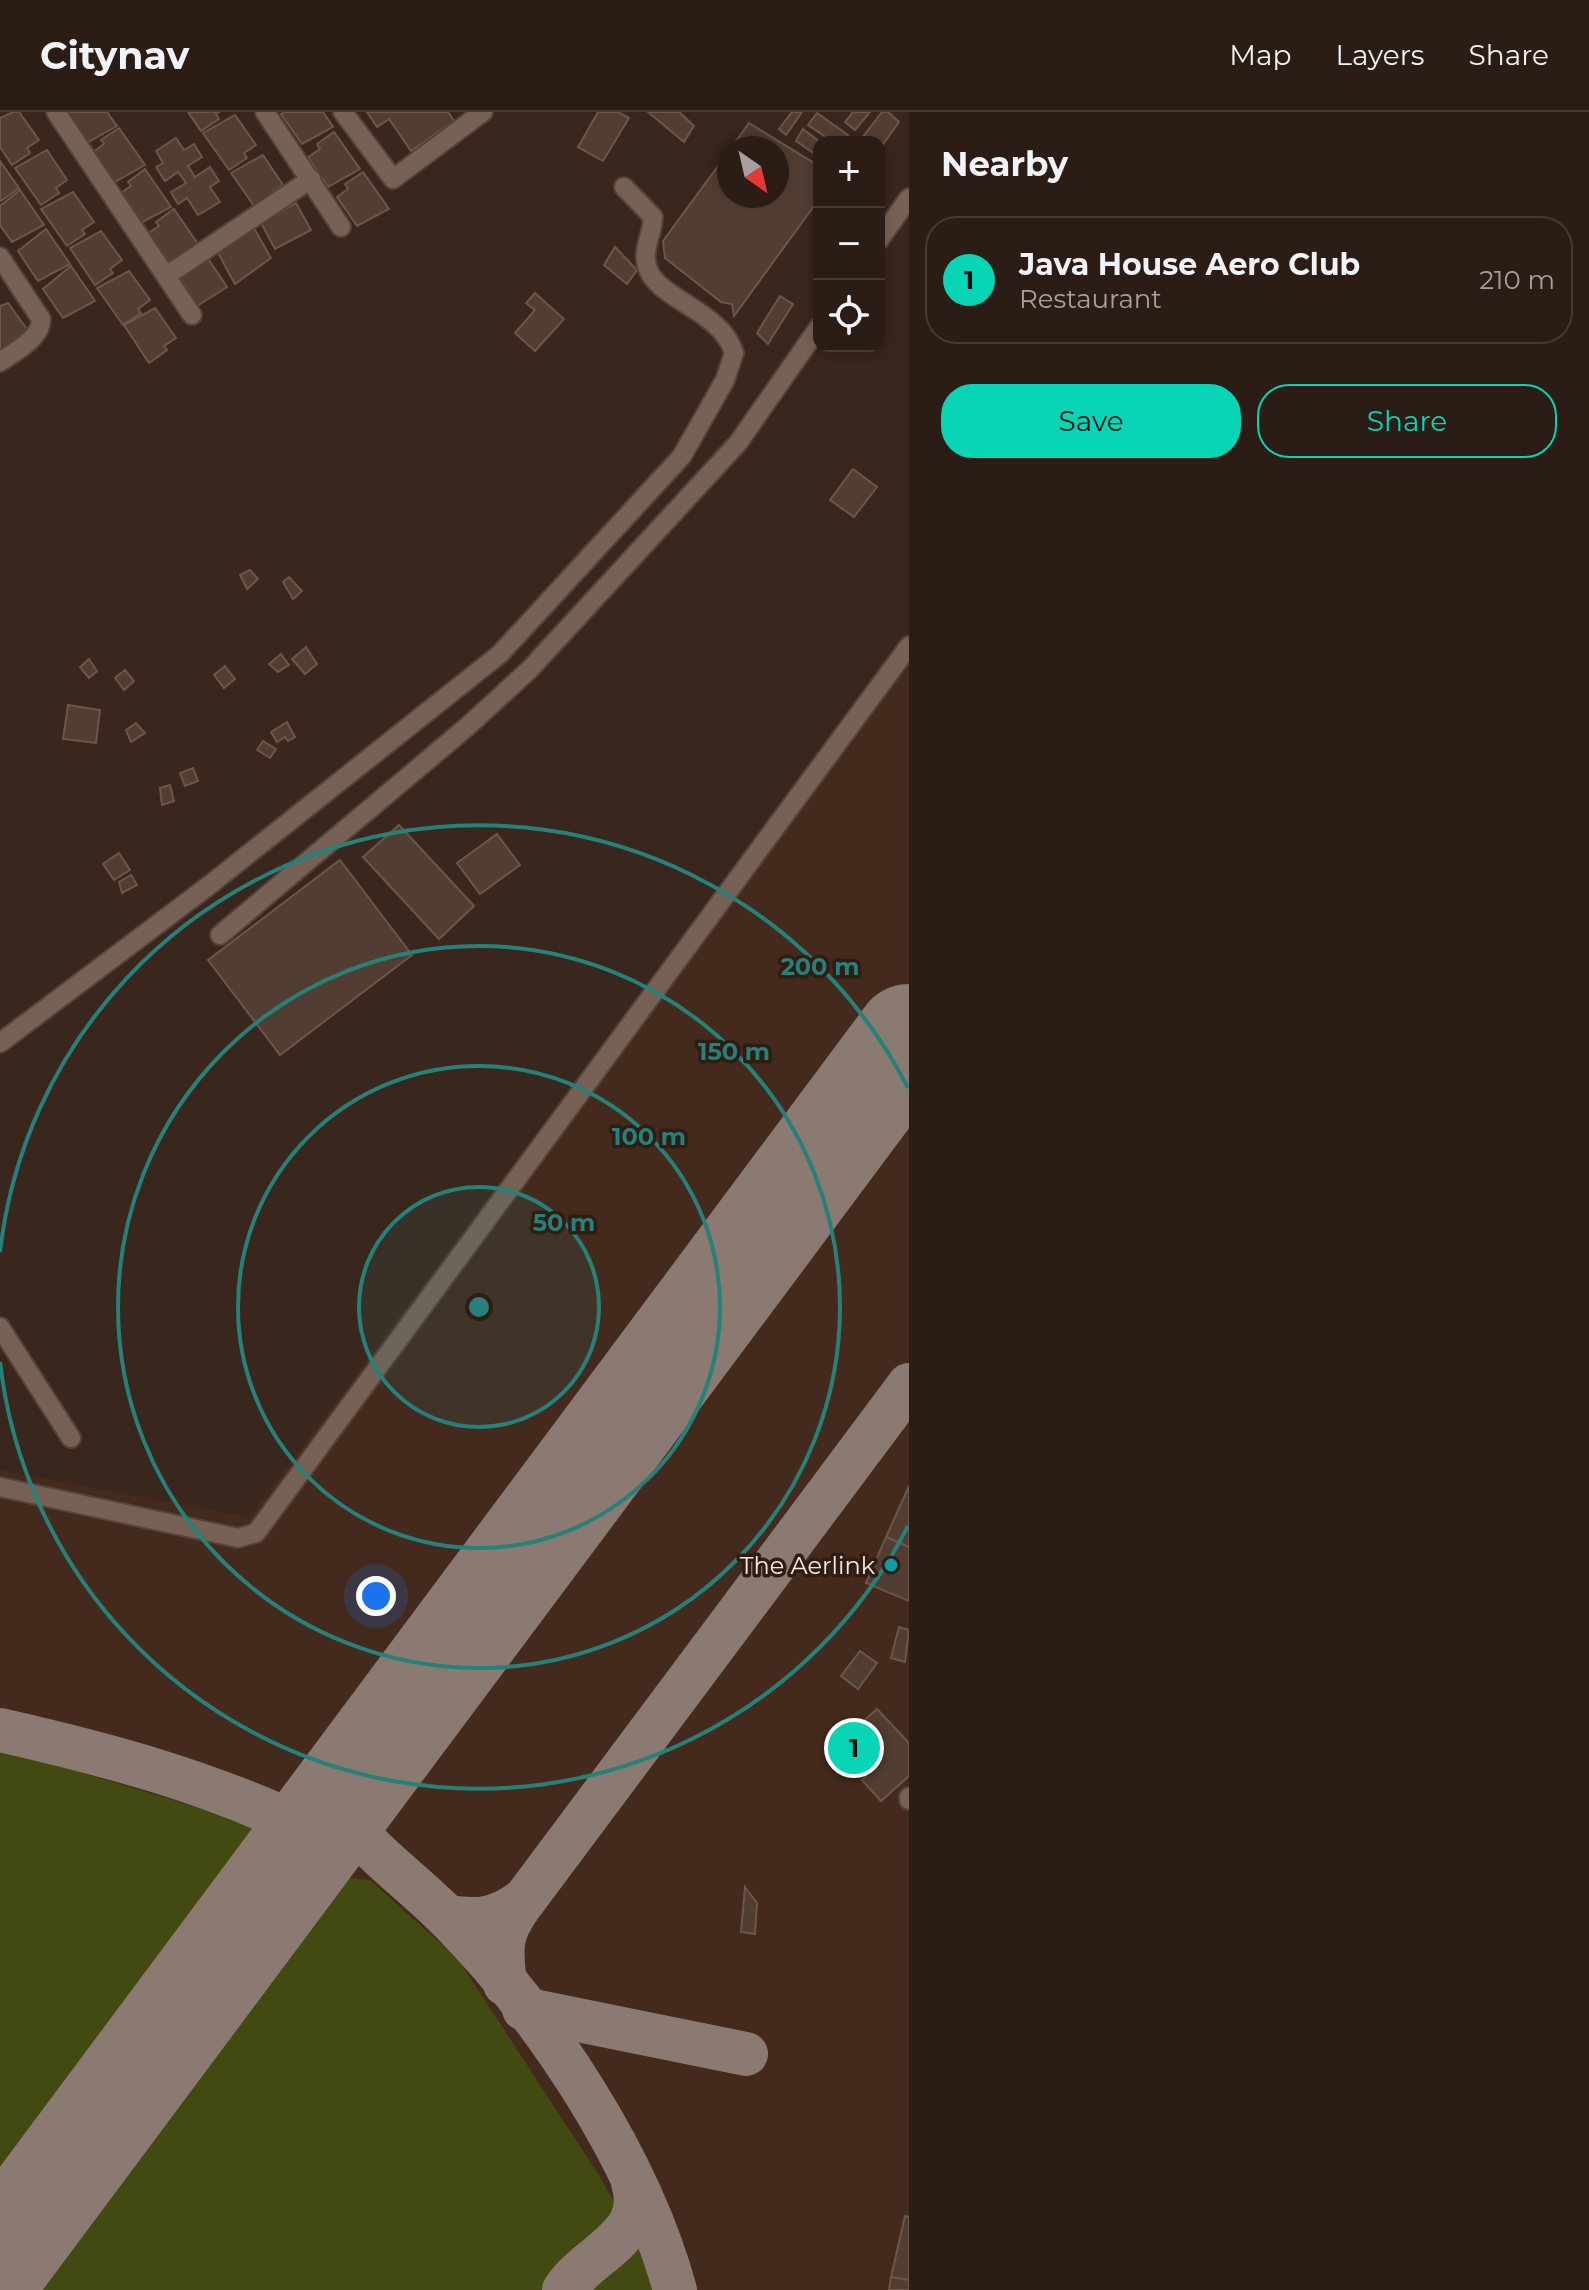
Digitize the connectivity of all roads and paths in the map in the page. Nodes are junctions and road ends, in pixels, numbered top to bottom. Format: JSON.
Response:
{"nodes":[{"id":1,"x":56,"y":112,"type":"edge"},
{"id":2,"x":265,"y":112,"type":"edge"},
{"id":3,"x":343,"y":112,"type":"edge"},
{"id":4,"x":483,"y":112,"type":"edge"},
{"id":5,"x":311,"y":179,"type":"junction"},
{"id":6,"x":624,"y":187,"type":"dead end"},
{"id":7,"x":909,"y":198,"type":"edge"},
{"id":8,"x":341,"y":227,"type":"dead end"},
{"id":9,"x":885,"y":232,"type":"edge"},
{"id":10,"x":0,"y":257,"type":"edge"},
{"id":11,"x":166,"y":276,"type":"junction"},
{"id":12,"x":192,"y":315,"type":"dead end"},
{"id":13,"x":813,"y":336,"type":"edge"},
{"id":14,"x":0,"y":362,"type":"edge"},
{"id":15,"x":909,"y":646,"type":"edge"},
{"id":16,"x":220,"y":935,"type":"dead end"},
{"id":17,"x":0,"y":1043,"type":"edge"},
{"id":18,"x":0,"y":1327,"type":"edge"},
{"id":19,"x":71,"y":1438,"type":"dead end"},
{"id":20,"x":0,"y":1487,"type":"edge"}],
"edges":[{"from":1,"to":11,"type":"street"},
{"from":2,"to":5,"type":"street"},
{"from":3,"to":4,"type":"street"},
{"from":5,"to":8,"type":"street"},
{"from":5,"to":11,"type":"street"},
{"from":6,"to":17,"type":"street"},
{"from":7,"to":9,"type":"street"},
{"from":10,"to":14,"type":"street"},
{"from":11,"to":12,"type":"street"},
{"from":13,"to":16,"type":"street"},
{"from":15,"to":20,"type":"street"},
{"from":18,"to":19,"type":"street"}]}
